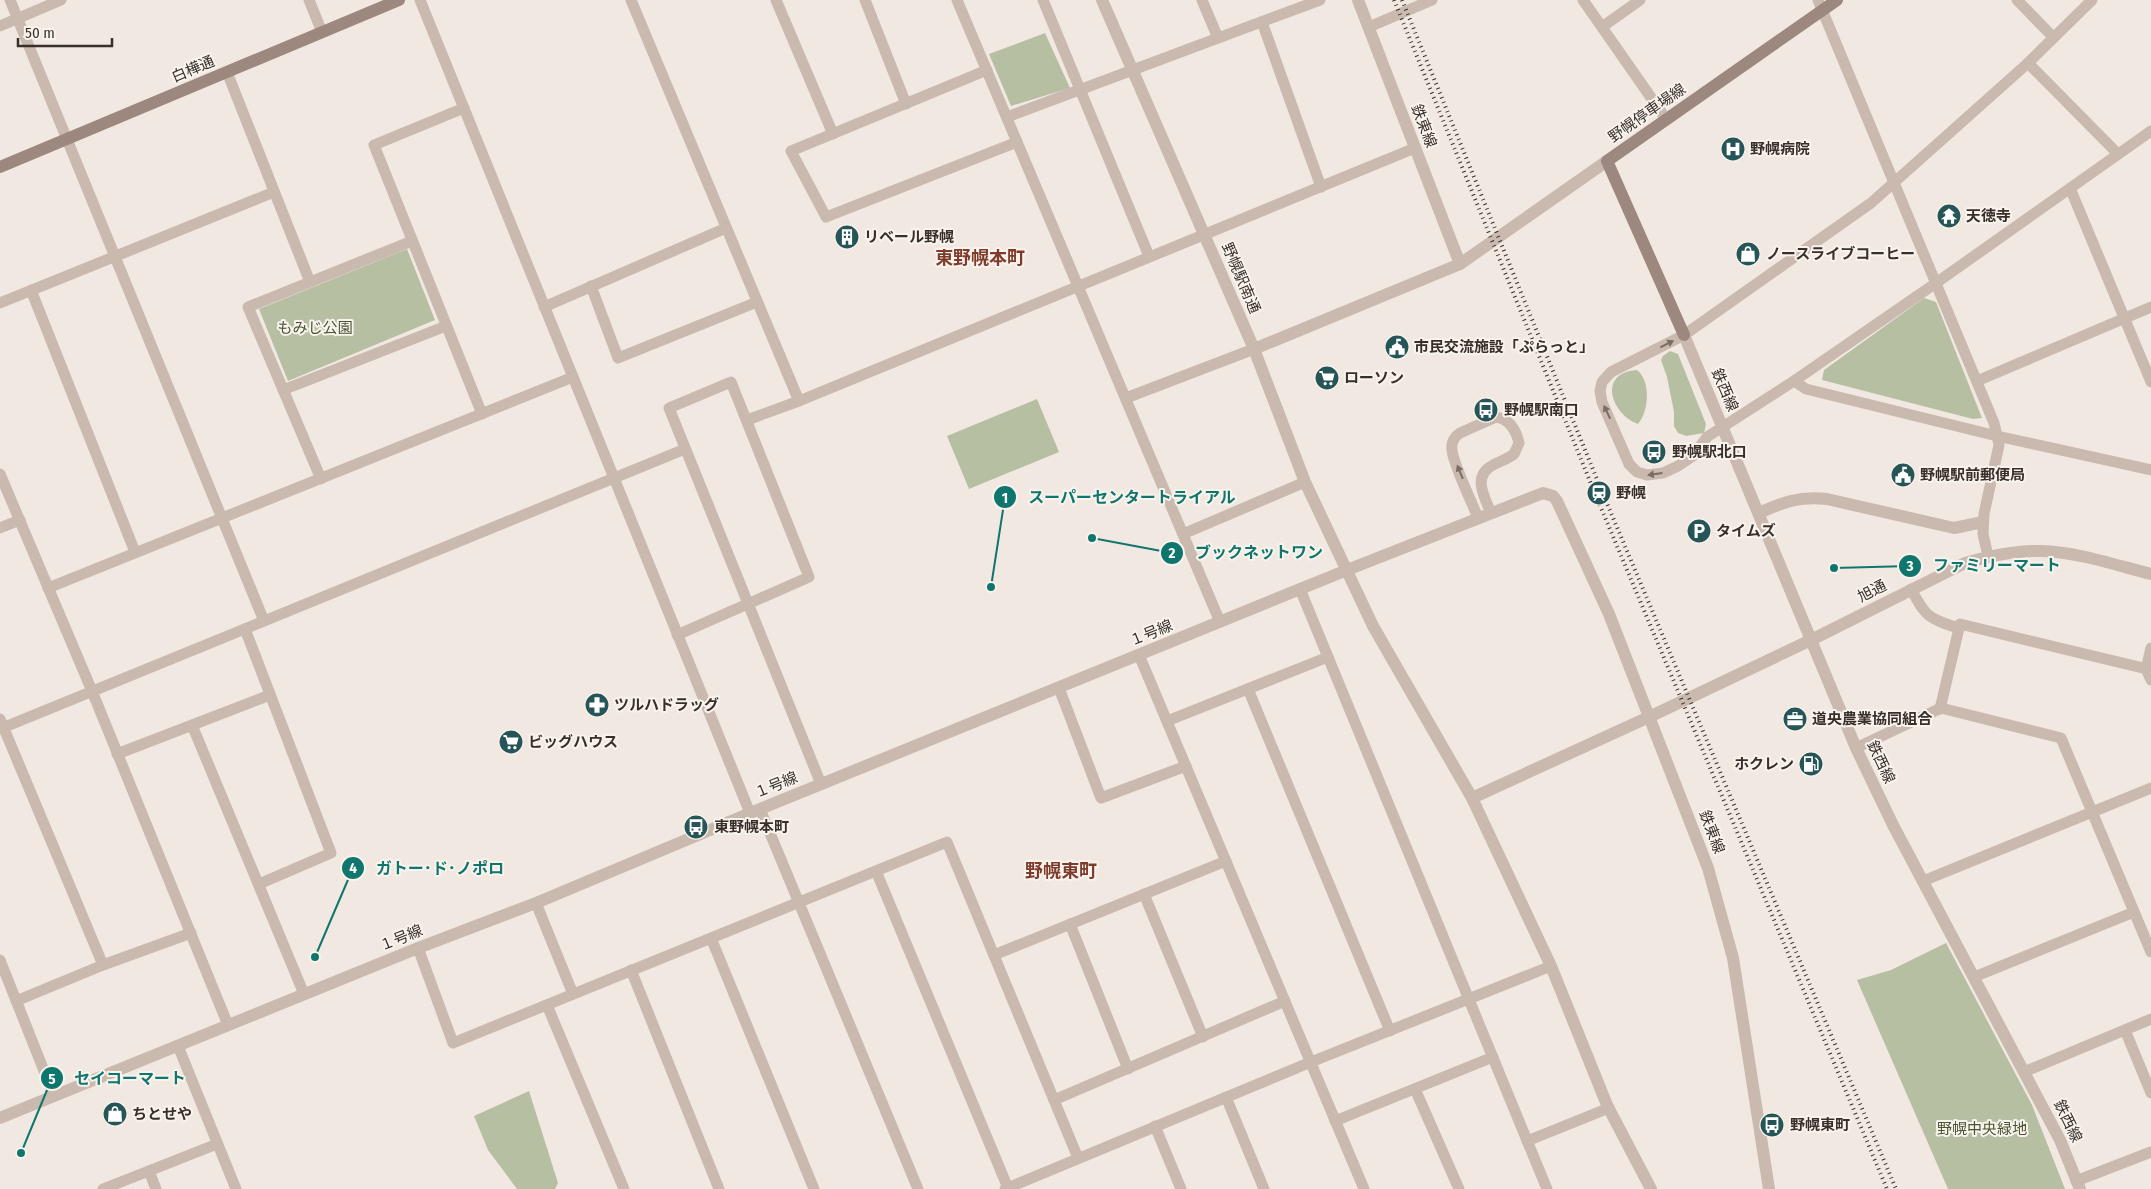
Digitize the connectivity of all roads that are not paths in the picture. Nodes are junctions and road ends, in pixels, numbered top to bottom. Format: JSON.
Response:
{"nodes":[{"id":1,"x":10,"y":0,"type":"edge"},
{"id":2,"x":61,"y":0,"type":"edge"},
{"id":3,"x":309,"y":0,"type":"edge"},
{"id":4,"x":399,"y":0,"type":"edge"},
{"id":5,"x":420,"y":0,"type":"edge"},
{"id":6,"x":631,"y":0,"type":"edge"},
{"id":7,"x":776,"y":0,"type":"edge"},
{"id":8,"x":865,"y":0,"type":"edge"},
{"id":9,"x":958,"y":0,"type":"edge"},
{"id":10,"x":1043,"y":0,"type":"edge"},
{"id":11,"x":1102,"y":0,"type":"edge"},
{"id":12,"x":1202,"y":0,"type":"edge"},
{"id":13,"x":1320,"y":0,"type":"edge"},
{"id":14,"x":1358,"y":0,"type":"edge"},
{"id":15,"x":1432,"y":0,"type":"edge"},
{"id":16,"x":1583,"y":0,"type":"edge"},
{"id":17,"x":1640,"y":0,"type":"edge"},
{"id":18,"x":1837,"y":0,"type":"edge"},
{"id":19,"x":2017,"y":0,"type":"edge"},
{"id":20,"x":2092,"y":0,"type":"edge"},
{"id":21,"x":1820,"y":5,"type":"edge"},
{"id":22,"x":18,"y":18,"type":"junction"},
{"id":23,"x":1262,"y":22,"type":"junction"},
{"id":24,"x":0,"y":26,"type":"edge"},
{"id":25,"x":1368,"y":27,"type":"junction"},
{"id":26,"x":1602,"y":27,"type":"junction"},
{"id":27,"x":322,"y":32,"type":"junction"},
{"id":28,"x":2053,"y":37,"type":"junction"},
{"id":29,"x":1218,"y":38,"type":"junction"},
{"id":30,"x":2028,"y":63,"type":"junction"},
{"id":31,"x":987,"y":70,"type":"junction"},
{"id":32,"x":1132,"y":71,"type":"junction"},
{"id":33,"x":227,"y":72,"type":"junction"},
{"id":34,"x":1079,"y":90,"type":"junction"},
{"id":35,"x":906,"y":104,"type":"junction"},
{"id":36,"x":464,"y":108,"type":"junction"},
{"id":37,"x":1007,"y":117,"type":"junction"},
{"id":38,"x":1666,"y":119,"type":"junction"},
{"id":39,"x":2151,"y":131,"type":"edge"},
{"id":40,"x":833,"y":134,"type":"junction"},
{"id":41,"x":68,"y":139,"type":"junction"},
{"id":42,"x":1018,"y":142,"type":"junction"},
{"id":43,"x":1415,"y":148,"type":"junction"},
{"id":44,"x":2118,"y":154,"type":"junction"},
{"id":45,"x":1607,"y":161,"type":"junction"},
{"id":46,"x":0,"y":167,"type":"edge"},
{"id":47,"x":1894,"y":181,"type":"junction"},
{"id":48,"x":1321,"y":187,"type":"junction"},
{"id":49,"x":2070,"y":188,"type":"junction"},
{"id":50,"x":274,"y":192,"type":"junction"},
{"id":51,"x":726,"y":228,"type":"junction"},
{"id":52,"x":1204,"y":234,"type":"junction"},
{"id":53,"x":412,"y":241,"type":"junction"},
{"id":54,"x":115,"y":256,"type":"junction"},
{"id":55,"x":1149,"y":256,"type":"junction"},
{"id":56,"x":1460,"y":264,"type":"junction"},
{"id":57,"x":310,"y":282,"type":"junction"},
{"id":58,"x":1936,"y":283,"type":"junction"},
{"id":59,"x":591,"y":286,"type":"junction"},
{"id":60,"x":1079,"y":287,"type":"junction"},
{"id":61,"x":31,"y":290,"type":"junction"},
{"id":62,"x":757,"y":302,"type":"junction"},
{"id":63,"x":0,"y":303,"type":"edge"},
{"id":64,"x":544,"y":307,"type":"junction"},
{"id":65,"x":2151,"y":308,"type":"edge"},
{"id":66,"x":2125,"y":319,"type":"junction"},
{"id":67,"x":446,"y":326,"type":"junction"},
{"id":68,"x":1684,"y":335,"type":"junction"},
{"id":69,"x":1254,"y":349,"type":"junction"},
{"id":70,"x":573,"y":377,"type":"junction"},
{"id":71,"x":1794,"y":381,"type":"junction"},
{"id":72,"x":1977,"y":381,"type":"junction"},
{"id":73,"x":2151,"y":382,"type":"edge"},
{"id":74,"x":283,"y":390,"type":"junction"},
{"id":75,"x":1126,"y":398,"type":"junction"},
{"id":76,"x":799,"y":401,"type":"junction"},
{"id":77,"x":482,"y":414,"type":"junction"},
{"id":78,"x":747,"y":420,"type":"junction"},
{"id":79,"x":1723,"y":428,"type":"junction"},
{"id":80,"x":1997,"y":436,"type":"junction"},
{"id":81,"x":685,"y":449,"type":"junction"},
{"id":82,"x":2151,"y":470,"type":"edge"},
{"id":83,"x":0,"y":474,"type":"edge"},
{"id":84,"x":613,"y":477,"type":"junction"},
{"id":85,"x":320,"y":479,"type":"junction"},
{"id":86,"x":1306,"y":482,"type":"junction"},
{"id":87,"x":1560,"y":506,"type":"joint"},
{"id":88,"x":1491,"y":513,"type":"junction"},
{"id":89,"x":1759,"y":513,"type":"junction"},
{"id":90,"x":1478,"y":518,"type":"junction"},
{"id":91,"x":222,"y":519,"type":"junction"},
{"id":92,"x":20,"y":520,"type":"junction"},
{"id":93,"x":1984,"y":522,"type":"junction"},
{"id":94,"x":0,"y":528,"type":"edge"},
{"id":95,"x":1183,"y":534,"type":"junction"},
{"id":96,"x":136,"y":552,"type":"junction"},
{"id":97,"x":1988,"y":556,"type":"junction"},
{"id":98,"x":1347,"y":570,"type":"junction"},
{"id":99,"x":2151,"y":574,"type":"edge"},
{"id":100,"x":48,"y":588,"type":"junction"},
{"id":101,"x":1912,"y":588,"type":"junction"},
{"id":102,"x":1300,"y":590,"type":"junction"},
{"id":103,"x":748,"y":604,"type":"junction"},
{"id":104,"x":264,"y":620,"type":"junction"},
{"id":105,"x":1220,"y":622,"type":"junction"},
{"id":106,"x":1958,"y":628,"type":"junction"},
{"id":107,"x":245,"y":629,"type":"junction"},
{"id":108,"x":677,"y":636,"type":"junction"},
{"id":109,"x":1811,"y":640,"type":"junction"},
{"id":110,"x":2151,"y":648,"type":"edge"},
{"id":111,"x":1139,"y":655,"type":"junction"},
{"id":112,"x":1328,"y":657,"type":"junction"},
{"id":113,"x":2149,"y":670,"type":"edge"},
{"id":114,"x":2151,"y":680,"type":"edge"},
{"id":115,"x":1059,"y":688,"type":"junction"},
{"id":116,"x":1248,"y":689,"type":"junction"},
{"id":117,"x":92,"y":691,"type":"junction"},
{"id":118,"x":270,"y":695,"type":"junction"},
{"id":119,"x":1940,"y":709,"type":"junction"},
{"id":120,"x":1649,"y":717,"type":"junction"},
{"id":121,"x":1167,"y":721,"type":"junction"},
{"id":122,"x":1,"y":725,"type":"edge"},
{"id":123,"x":192,"y":725,"type":"junction"},
{"id":124,"x":1856,"y":748,"type":"junction"},
{"id":125,"x":117,"y":754,"type":"junction"},
{"id":126,"x":1186,"y":766,"type":"junction"},
{"id":127,"x":820,"y":784,"type":"junction"},
{"id":128,"x":2151,"y":788,"type":"edge"},
{"id":129,"x":1472,"y":798,"type":"junction"},
{"id":130,"x":755,"y":811,"type":"junction"},
{"id":131,"x":2093,"y":812,"type":"junction"},
{"id":132,"x":1226,"y":861,"type":"junction"},
{"id":133,"x":876,"y":871,"type":"junction"},
{"id":134,"x":1923,"y":881,"type":"junction"},
{"id":135,"x":259,"y":884,"type":"junction"},
{"id":136,"x":1144,"y":894,"type":"junction"},
{"id":137,"x":799,"y":902,"type":"junction"},
{"id":138,"x":536,"y":903,"type":"junction"},
{"id":139,"x":2134,"y":912,"type":"junction"},
{"id":140,"x":1070,"y":924,"type":"junction"},
{"id":141,"x":190,"y":933,"type":"junction"},
{"id":142,"x":711,"y":938,"type":"junction"},
{"id":143,"x":418,"y":948,"type":"junction"},
{"id":144,"x":2151,"y":952,"type":"edge"},
{"id":145,"x":994,"y":955,"type":"junction"},
{"id":146,"x":0,"y":960,"type":"edge"},
{"id":147,"x":103,"y":965,"type":"junction"},
{"id":148,"x":1551,"y":966,"type":"junction"},
{"id":149,"x":631,"y":970,"type":"junction"},
{"id":150,"x":1974,"y":977,"type":"junction"},
{"id":151,"x":304,"y":994,"type":"junction"},
{"id":152,"x":573,"y":994,"type":"junction"},
{"id":153,"x":1469,"y":999,"type":"junction"},
{"id":154,"x":16,"y":1001,"type":"junction"},
{"id":155,"x":1285,"y":1001,"type":"junction"},
{"id":156,"x":547,"y":1004,"type":"junction"},
{"id":157,"x":2151,"y":1019,"type":"edge"},
{"id":158,"x":228,"y":1025,"type":"junction"},
{"id":159,"x":2125,"y":1030,"type":"junction"},
{"id":160,"x":1390,"y":1031,"type":"junction"},
{"id":161,"x":1203,"y":1037,"type":"junction"},
{"id":162,"x":178,"y":1046,"type":"junction"},
{"id":163,"x":1493,"y":1058,"type":"junction"},
{"id":164,"x":1311,"y":1062,"type":"junction"},
{"id":165,"x":1128,"y":1069,"type":"junction"},
{"id":166,"x":2024,"y":1072,"type":"junction"},
{"id":167,"x":1415,"y":1089,"type":"junction"},
{"id":168,"x":2151,"y":1093,"type":"edge"},
{"id":169,"x":54,"y":1096,"type":"junction"},
{"id":170,"x":1226,"y":1097,"type":"junction"},
{"id":171,"x":1054,"y":1100,"type":"junction"},
{"id":172,"x":1609,"y":1108,"type":"junction"},
{"id":173,"x":0,"y":1118,"type":"edge"},
{"id":174,"x":1335,"y":1121,"type":"junction"},
{"id":175,"x":1155,"y":1126,"type":"junction"},
{"id":176,"x":1527,"y":1141,"type":"junction"},
{"id":177,"x":217,"y":1144,"type":"junction"},
{"id":178,"x":2151,"y":1152,"type":"edge"},
{"id":179,"x":1078,"y":1158,"type":"junction"},
{"id":180,"x":149,"y":1171,"type":"junction"},
{"id":181,"x":2078,"y":1185,"type":"edge"},
{"id":182,"x":1006,"y":1188,"type":"edge"},
{"id":183,"x":1178,"y":1188,"type":"edge"},
{"id":184,"x":102,"y":1189,"type":"edge"},
{"id":185,"x":156,"y":1189,"type":"edge"},
{"id":186,"x":236,"y":1189,"type":"edge"},
{"id":187,"x":624,"y":1189,"type":"edge"},
{"id":188,"x":719,"y":1189,"type":"edge"},
{"id":189,"x":814,"y":1189,"type":"edge"},
{"id":190,"x":918,"y":1189,"type":"edge"},
{"id":191,"x":1264,"y":1189,"type":"edge"},
{"id":192,"x":1364,"y":1189,"type":"edge"},
{"id":193,"x":1458,"y":1189,"type":"edge"},
{"id":194,"x":1547,"y":1189,"type":"edge"},
{"id":195,"x":1651,"y":1189,"type":"edge"},
{"id":196,"x":1769,"y":1189,"type":"edge"}],
"edges":[{"from":1,"to":22,"type":"street"},
{"from":2,"to":22,"type":"street"},
{"from":3,"to":27,"type":"street"},
{"from":4,"to":27,"type":"main road","name":"白樺通"},
{"from":5,"to":36,"type":"street"},
{"from":6,"to":51,"type":"street"},
{"from":7,"to":40,"type":"street"},
{"from":8,"to":35,"type":"street"},
{"from":9,"to":31,"type":"street"},
{"from":10,"to":34,"type":"street"},
{"from":11,"to":32,"type":"street","name":"野幌駅南通"},
{"from":12,"to":29,"type":"street"},
{"from":13,"to":23,"type":"street"},
{"from":14,"to":25,"type":"street","name":"鉄東線"},
{"from":15,"to":25,"type":"street"},
{"from":16,"to":26,"type":"street"},
{"from":17,"to":26,"type":"street"},
{"from":18,"to":21,"type":"main road","name":"野幌停車場線"},
{"from":19,"to":28,"type":"street"},
{"from":20,"to":28,"type":"street"},
{"from":21,"to":38,"type":"main road","name":"野幌停車場線"},
{"from":21,"to":47,"type":"street"},
{"from":22,"to":24,"type":"street"},
{"from":22,"to":41,"type":"street"},
{"from":23,"to":29,"type":"street"},
{"from":23,"to":48,"type":"street"},
{"from":25,"to":43,"type":"street","name":"鉄東線"},
{"from":26,"to":38,"type":"street"},
{"from":27,"to":33,"type":"main road","name":"白樺通"},
{"from":28,"to":30,"type":"street"},
{"from":29,"to":32,"type":"street"},
{"from":30,"to":44,"type":"street"},
{"from":30,"to":47,"type":"street"},
{"from":31,"to":35,"type":"street"},
{"from":31,"to":37,"type":"street"},
{"from":32,"to":34,"type":"street"},
{"from":32,"to":52,"type":"street","name":"野幌駅南通"},
{"from":33,"to":41,"type":"main road","name":"白樺通"},
{"from":33,"to":50,"type":"street"},
{"from":34,"to":37,"type":"street"},
{"from":34,"to":55,"type":"street"},
{"from":35,"to":40,"type":"street"},
{"from":36,"to":53,"type":"street"},
{"from":36,"to":64,"type":"street"},
{"from":37,"to":42,"type":"street"},
{"from":38,"to":45,"type":"main road","name":"野幌停車場線"},
{"from":39,"to":44,"type":"street"},
{"from":40,"to":42,"type":"street"},
{"from":41,"to":46,"type":"main road","name":"白樺通"},
{"from":41,"to":54,"type":"street"},
{"from":42,"to":60,"type":"street"},
{"from":43,"to":48,"type":"street"},
{"from":43,"to":56,"type":"street","name":"鉄東線"},
{"from":44,"to":49,"type":"street"},
{"from":45,"to":56,"type":"street"},
{"from":45,"to":68,"type":"main road","name":"野幌停車場線"},
{"from":47,"to":58,"type":"street"},
{"from":47,"to":68,"type":"street"},
{"from":48,"to":52,"type":"street"},
{"from":49,"to":58,"type":"street"},
{"from":49,"to":66,"type":"street"},
{"from":50,"to":54,"type":"street"},
{"from":50,"to":57,"type":"street"},
{"from":51,"to":59,"type":"street"},
{"from":51,"to":62,"type":"street"},
{"from":52,"to":55,"type":"street"},
{"from":52,"to":69,"type":"street","name":"野幌駅南通"},
{"from":53,"to":57,"type":"street"},
{"from":53,"to":67,"type":"street"},
{"from":54,"to":61,"type":"street"},
{"from":54,"to":91,"type":"street"},
{"from":55,"to":60,"type":"street"},
{"from":56,"to":69,"type":"street"},
{"from":57,"to":74,"type":"street"},
{"from":58,"to":71,"type":"street"},
{"from":58,"to":72,"type":"street"},
{"from":59,"to":62,"type":"street"},
{"from":59,"to":64,"type":"street"},
{"from":60,"to":75,"type":"street"},
{"from":60,"to":76,"type":"street"},
{"from":61,"to":63,"type":"street"},
{"from":61,"to":96,"type":"street"},
{"from":62,"to":76,"type":"street"},
{"from":64,"to":70,"type":"street"},
{"from":65,"to":66,"type":"street"},
{"from":66,"to":72,"type":"street"},
{"from":66,"to":73,"type":"street"},
{"from":67,"to":74,"type":"street"},
{"from":67,"to":77,"type":"street"},
{"from":68,"to":79,"type":"street","name":"鉄西線"},
{"from":79,"to":68,"type":"street","one_way":true},
{"from":69,"to":75,"type":"street"},
{"from":69,"to":86,"type":"street","name":"野幌駅南通"},
{"from":70,"to":77,"type":"street"},
{"from":70,"to":84,"type":"street"},
{"from":71,"to":79,"type":"street"},
{"from":71,"to":80,"type":"street"},
{"from":72,"to":80,"type":"street"},
{"from":74,"to":85,"type":"street"},
{"from":75,"to":95,"type":"street"},
{"from":76,"to":78,"type":"street"},
{"from":77,"to":85,"type":"street"},
{"from":78,"to":81,"type":"street"},
{"from":78,"to":103,"type":"street"},
{"from":79,"to":89,"type":"street","name":"鉄西線"},
{"from":80,"to":82,"type":"street"},
{"from":80,"to":93,"type":"street"},
{"from":81,"to":84,"type":"street"},
{"from":81,"to":103,"type":"street"},
{"from":83,"to":92,"type":"street"},
{"from":84,"to":104,"type":"street"},
{"from":84,"to":108,"type":"street"},
{"from":85,"to":91,"type":"street"},
{"from":86,"to":95,"type":"street"},
{"from":86,"to":98,"type":"street","name":"野幌駅南通"},
{"from":87,"to":88,"type":"street","name":"１号線"},
{"from":87,"to":120,"type":"street","name":"鉄東線"},
{"from":88,"to":90,"type":"street","name":"１号線"},
{"from":90,"to":88,"type":"street","one_way":true},
{"from":89,"to":93,"type":"street"},
{"from":89,"to":109,"type":"street","name":"鉄西線"},
{"from":90,"to":98,"type":"street","name":"１号線"},
{"from":91,"to":96,"type":"street"},
{"from":91,"to":104,"type":"street"},
{"from":92,"to":94,"type":"street"},
{"from":92,"to":100,"type":"street"},
{"from":93,"to":97,"type":"street"},
{"from":95,"to":105,"type":"street"},
{"from":96,"to":100,"type":"street"},
{"from":97,"to":99,"type":"street","name":"旭通"},
{"from":97,"to":101,"type":"street","name":"旭通"},
{"from":98,"to":102,"type":"street","name":"１号線"},
{"from":98,"to":129,"type":"street","name":"野幌駅南通"},
{"from":100,"to":117,"type":"street"},
{"from":101,"to":106,"type":"street"},
{"from":101,"to":109,"type":"street","name":"旭通"},
{"from":102,"to":105,"type":"street","name":"１号線"},
{"from":102,"to":112,"type":"street"},
{"from":103,"to":108,"type":"street"},
{"from":103,"to":127,"type":"street"},
{"from":104,"to":107,"type":"street"},
{"from":105,"to":111,"type":"street","name":"１号線"},
{"from":106,"to":113,"type":"street"},
{"from":106,"to":119,"type":"street"},
{"from":107,"to":117,"type":"street"},
{"from":107,"to":118,"type":"street"},
{"from":108,"to":130,"type":"street"},
{"from":109,"to":120,"type":"street","name":"旭通"},
{"from":109,"to":124,"type":"street","name":"鉄西線"},
{"from":110,"to":113,"type":"street"},
{"from":111,"to":115,"type":"street","name":"１号線"},
{"from":111,"to":121,"type":"street"},
{"from":112,"to":116,"type":"street"},
{"from":112,"to":153,"type":"street"},
{"from":113,"to":114,"type":"street"},
{"from":115,"to":126,"type":"street"},
{"from":115,"to":127,"type":"street","name":"１号線"},
{"from":116,"to":121,"type":"street"},
{"from":116,"to":160,"type":"street"},
{"from":117,"to":122,"type":"street"},
{"from":117,"to":125,"type":"street"},
{"from":118,"to":123,"type":"street"},
{"from":118,"to":135,"type":"street"},
{"from":119,"to":124,"type":"street"},
{"from":119,"to":131,"type":"street"},
{"from":120,"to":129,"type":"street","name":"旭通"},
{"from":120,"to":196,"type":"street","name":"鉄東線"},
{"from":121,"to":126,"type":"street"},
{"from":122,"to":147,"type":"street"},
{"from":123,"to":125,"type":"street"},
{"from":123,"to":135,"type":"street"},
{"from":124,"to":134,"type":"street","name":"鉄西線"},
{"from":125,"to":141,"type":"street"},
{"from":126,"to":132,"type":"street"},
{"from":127,"to":130,"type":"street","name":"１号線"},
{"from":128,"to":131,"type":"street"},
{"from":129,"to":148,"type":"street","name":"野幌駅南通"},
{"from":130,"to":137,"type":"street"},
{"from":130,"to":138,"type":"street","name":"１号線"},
{"from":131,"to":134,"type":"street"},
{"from":131,"to":139,"type":"street"},
{"from":132,"to":136,"type":"street"},
{"from":132,"to":155,"type":"street"},
{"from":133,"to":137,"type":"street"},
{"from":133,"to":145,"type":"street"},
{"from":133,"to":182,"type":"street"},
{"from":134,"to":150,"type":"street","name":"鉄西線"},
{"from":135,"to":151,"type":"street"},
{"from":136,"to":140,"type":"street"},
{"from":136,"to":161,"type":"street"},
{"from":137,"to":142,"type":"street"},
{"from":137,"to":190,"type":"street"},
{"from":138,"to":143,"type":"street","name":"１号線"},
{"from":138,"to":152,"type":"street"},
{"from":139,"to":144,"type":"street"},
{"from":139,"to":150,"type":"street"},
{"from":140,"to":145,"type":"street"},
{"from":140,"to":165,"type":"street"},
{"from":141,"to":147,"type":"street"},
{"from":141,"to":158,"type":"street"},
{"from":142,"to":149,"type":"street"},
{"from":142,"to":189,"type":"street"},
{"from":143,"to":151,"type":"street","name":"１号線"},
{"from":143,"to":156,"type":"street"},
{"from":145,"to":171,"type":"street"},
{"from":146,"to":154,"type":"street"},
{"from":147,"to":154,"type":"street"},
{"from":148,"to":153,"type":"street"},
{"from":148,"to":172,"type":"street","name":"野幌駅南通"},
{"from":149,"to":152,"type":"street"},
{"from":149,"to":188,"type":"street"},
{"from":150,"to":166,"type":"street","name":"鉄西線"},
{"from":151,"to":158,"type":"street","name":"１号線"},
{"from":152,"to":156,"type":"street"},
{"from":153,"to":160,"type":"street"},
{"from":153,"to":163,"type":"street"},
{"from":154,"to":169,"type":"street"},
{"from":155,"to":161,"type":"street"},
{"from":155,"to":164,"type":"street"},
{"from":156,"to":187,"type":"street"},
{"from":157,"to":159,"type":"street"},
{"from":158,"to":162,"type":"street","name":"１号線"},
{"from":159,"to":166,"type":"street"},
{"from":159,"to":168,"type":"street"},
{"from":160,"to":164,"type":"street"},
{"from":161,"to":165,"type":"street"},
{"from":162,"to":169,"type":"street","name":"１号線"},
{"from":162,"to":177,"type":"street"},
{"from":163,"to":167,"type":"street"},
{"from":163,"to":176,"type":"street"},
{"from":164,"to":170,"type":"street"},
{"from":164,"to":174,"type":"street"},
{"from":165,"to":171,"type":"street"},
{"from":166,"to":181,"type":"street","name":"鉄西線"},
{"from":167,"to":174,"type":"street"},
{"from":167,"to":193,"type":"street"},
{"from":169,"to":173,"type":"street","name":"１号線"},
{"from":170,"to":175,"type":"street"},
{"from":170,"to":191,"type":"street"},
{"from":171,"to":179,"type":"street"},
{"from":172,"to":176,"type":"street"},
{"from":172,"to":195,"type":"street","name":"野幌駅南通"},
{"from":174,"to":192,"type":"street"},
{"from":175,"to":179,"type":"street"},
{"from":175,"to":183,"type":"street"},
{"from":176,"to":194,"type":"street"},
{"from":177,"to":180,"type":"street"},
{"from":177,"to":186,"type":"street"},
{"from":178,"to":181,"type":"street"},
{"from":179,"to":182,"type":"street"},
{"from":180,"to":184,"type":"street"},
{"from":180,"to":185,"type":"street"}]}
